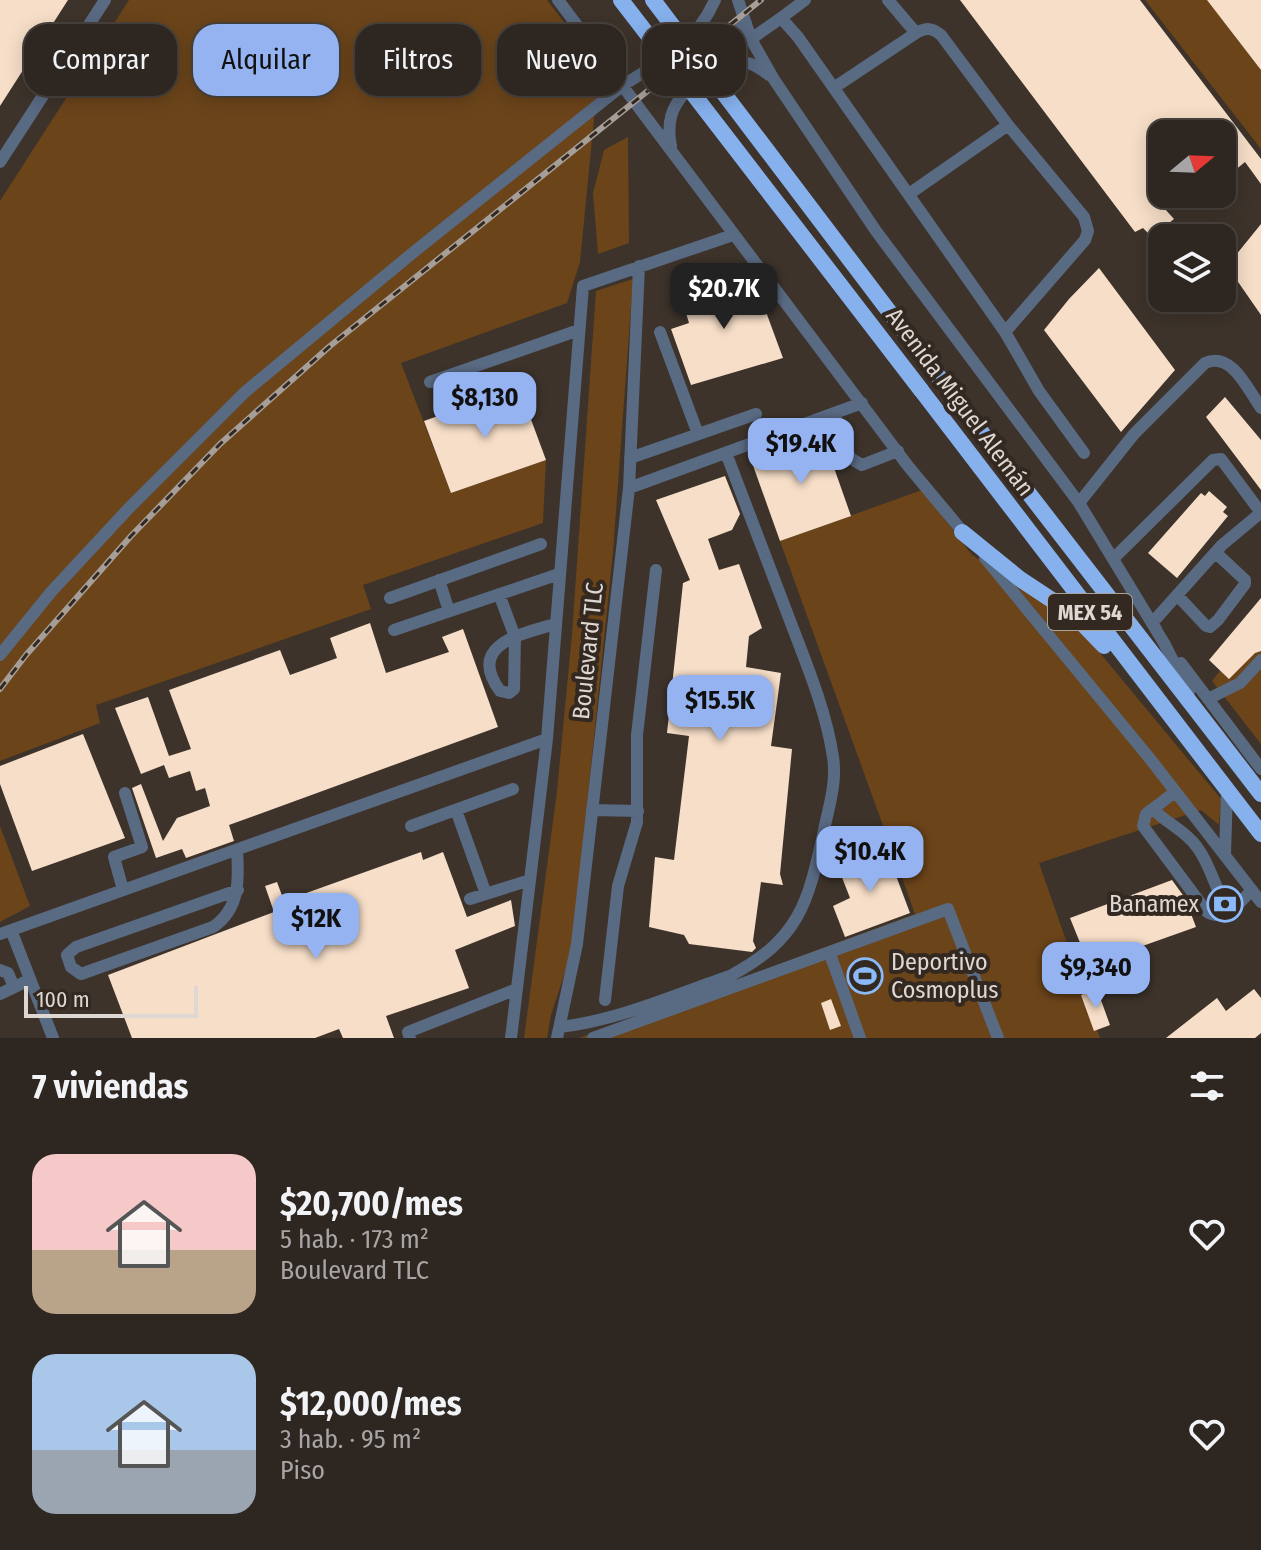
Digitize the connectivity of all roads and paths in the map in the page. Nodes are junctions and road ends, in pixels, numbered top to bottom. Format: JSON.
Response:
{"nodes":[{"id":1,"x":105,"y":0,"type":"edge"},
{"id":2,"x":558,"y":0,"type":"edge"},
{"id":3,"x":621,"y":0,"type":"edge"},
{"id":4,"x":653,"y":0,"type":"edge"},
{"id":5,"x":715,"y":0,"type":"edge"},
{"id":6,"x":738,"y":0,"type":"edge"},
{"id":7,"x":805,"y":0,"type":"edge"},
{"id":8,"x":888,"y":0,"type":"edge"},
{"id":9,"x":781,"y":18,"type":"junction"},
{"id":10,"x":746,"y":23,"type":"joint"},
{"id":11,"x":576,"y":24,"type":"edge"},
{"id":12,"x":916,"y":33,"type":"junction"},
{"id":13,"x":751,"y":39,"type":"junction"},
{"id":14,"x":773,"y":78,"type":"junction"},
{"id":15,"x":626,"y":83,"type":"edge"},
{"id":16,"x":835,"y":87,"type":"junction"},
{"id":17,"x":626,"y":89,"type":"edge"},
{"id":18,"x":609,"y":96,"type":"edge"},
{"id":19,"x":1008,"y":125,"type":"junction"},
{"id":20,"x":673,"y":153,"type":"junction"},
{"id":21,"x":0,"y":162,"type":"edge"},
{"id":22,"x":909,"y":194,"type":"junction"},
{"id":23,"x":733,"y":235,"type":"junction"},
{"id":24,"x":639,"y":266,"type":"junction"},
{"id":25,"x":579,"y":330,"type":"junction"},
{"id":26,"x":660,"y":332,"type":"dead end"},
{"id":27,"x":1005,"y":332,"type":"junction"},
{"id":28,"x":430,"y":382,"type":"dead end"},
{"id":29,"x":862,"y":403,"type":"junction"},
{"id":30,"x":1261,"y":408,"type":"edge"},
{"id":31,"x":834,"y":413,"type":"junction"},
{"id":32,"x":756,"y":414,"type":"dead end"},
{"id":33,"x":698,"y":434,"type":"junction"},
{"id":34,"x":898,"y":451,"type":"junction"},
{"id":35,"x":726,"y":453,"type":"junction"},
{"id":36,"x":1084,"y":453,"type":"dead end"},
{"id":37,"x":630,"y":458,"type":"junction"},
{"id":38,"x":629,"y":488,"type":"junction"},
{"id":39,"x":1079,"y":503,"type":"junction"},
{"id":40,"x":962,"y":532,"type":"junction"},
{"id":41,"x":541,"y":544,"type":"dead end"},
{"id":42,"x":1216,"y":553,"type":"junction"},
{"id":43,"x":1114,"y":558,"type":"junction"},
{"id":44,"x":656,"y":570,"type":"dead end"},
{"id":45,"x":559,"y":574,"type":"junction"},
{"id":46,"x":439,"y":580,"type":"junction"},
{"id":47,"x":499,"y":594,"type":"junction"},
{"id":48,"x":1177,"y":595,"type":"junction"},
{"id":49,"x":390,"y":598,"type":"dead end"},
{"id":50,"x":449,"y":611,"type":"junction"},
{"id":51,"x":1152,"y":623,"type":"junction"},
{"id":52,"x":555,"y":624,"type":"junction"},
{"id":53,"x":394,"y":630,"type":"dead end"},
{"id":54,"x":0,"y":655,"type":"edge"},
{"id":55,"x":1261,"y":660,"type":"edge"},
{"id":56,"x":1208,"y":699,"type":"junction"},
{"id":57,"x":1206,"y":722,"type":"junction"},
{"id":58,"x":547,"y":739,"type":"junction"},
{"id":59,"x":1194,"y":746,"type":"junction"},
{"id":60,"x":1261,"y":769,"type":"edge"},
{"id":61,"x":513,"y":789,"type":"dead end"},
{"id":62,"x":1227,"y":789,"type":"junction"},
{"id":63,"x":1175,"y":792,"type":"junction"},
{"id":64,"x":125,"y":793,"type":"dead end"},
{"id":65,"x":1261,"y":794,"type":"edge"},
{"id":66,"x":1153,"y":809,"type":"junction"},
{"id":67,"x":456,"y":810,"type":"junction"},
{"id":68,"x":592,"y":810,"type":"junction"},
{"id":69,"x":638,"y":811,"type":"junction"},
{"id":70,"x":411,"y":826,"type":"dead end"},
{"id":71,"x":1261,"y":834,"type":"edge"},
{"id":72,"x":237,"y":850,"type":"junction"},
{"id":73,"x":1225,"y":855,"type":"junction"},
{"id":74,"x":530,"y":880,"type":"junction"},
{"id":75,"x":123,"y":890,"type":"junction"},
{"id":76,"x":238,"y":890,"type":"junction"},
{"id":77,"x":1252,"y":890,"type":"junction"},
{"id":78,"x":486,"y":894,"type":"junction"},
{"id":79,"x":470,"y":899,"type":"dead end"},
{"id":80,"x":1261,"y":902,"type":"edge"},
{"id":81,"x":1229,"y":911,"type":"junction"},
{"id":82,"x":6,"y":932,"type":"edge"},
{"id":83,"x":830,"y":954,"type":"junction"},
{"id":84,"x":0,"y":970,"type":"edge"},
{"id":85,"x":29,"y":980,"type":"junction"},
{"id":86,"x":14,"y":987,"type":"junction"},
{"id":87,"x":517,"y":989,"type":"junction"},
{"id":88,"x":0,"y":994,"type":"edge"},
{"id":89,"x":605,"y":1000,"type":"dead end"},
{"id":90,"x":559,"y":1032,"type":"edge"},
{"id":91,"x":53,"y":1038,"type":"edge"},
{"id":92,"x":410,"y":1038,"type":"edge"},
{"id":93,"x":511,"y":1038,"type":"edge"},
{"id":94,"x":593,"y":1038,"type":"edge"},
{"id":95,"x":860,"y":1038,"type":"edge"},
{"id":96,"x":998,"y":1038,"type":"edge"}],
"edges":[{"from":1,"to":21,"type":"street"},
{"from":2,"to":11,"type":"street"},
{"from":3,"to":59,"type":"highway","name":"Avenida Miguel Alemán","number":"MEX 54","bridge":true},
{"from":4,"to":57,"type":"highway","name":"Avenida Miguel Alemán","number":"MEX 54","bridge":true},
{"from":5,"to":15,"type":"street"},
{"from":6,"to":10,"type":"street"},
{"from":7,"to":9,"type":"street"},
{"from":8,"to":12,"type":"street"},
{"from":9,"to":13,"type":"street"},
{"from":9,"to":16,"type":"street"},
{"from":10,"to":13,"type":"street"},
{"from":12,"to":16,"type":"street"},
{"from":12,"to":19,"type":"street"},
{"from":13,"to":14,"type":"street"},
{"from":14,"to":20,"type":"street"},
{"from":14,"to":39,"type":"street"},
{"from":16,"to":22,"type":"street"},
{"from":17,"to":20,"type":"street"},
{"from":18,"to":54,"type":"street"},
{"from":19,"to":22,"type":"street"},
{"from":19,"to":27,"type":"street"},
{"from":20,"to":23,"type":"street"},
{"from":22,"to":27,"type":"street"},
{"from":23,"to":24,"type":"street"},
{"from":23,"to":29,"type":"street"},
{"from":24,"to":25,"type":"street","name":"Boulevard TLC"},
{"from":24,"to":37,"type":"street","name":"Boulevard TLC"},
{"from":25,"to":28,"type":"street"},
{"from":25,"to":45,"type":"street","name":"Boulevard TLC"},
{"from":26,"to":33,"type":"street"},
{"from":27,"to":36,"type":"street"},
{"from":29,"to":31,"type":"street"},
{"from":29,"to":34,"type":"street"},
{"from":30,"to":39,"type":"street"},
{"from":31,"to":34,"type":"street"},
{"from":31,"to":35,"type":"street"},
{"from":32,"to":33,"type":"street"},
{"from":33,"to":37,"type":"street"},
{"from":34,"to":40,"type":"street"},
{"from":35,"to":38,"type":"street"},
{"from":35,"to":90,"type":"street"},
{"from":37,"to":38,"type":"street","name":"Boulevard TLC"},
{"from":38,"to":68,"type":"street","name":"Boulevard TLC"},
{"from":39,"to":43,"type":"street"},
{"from":40,"to":59,"type":"highway"},
{"from":40,"to":63,"type":"street"},
{"from":41,"to":46,"type":"street"},
{"from":42,"to":43,"type":"street"},
{"from":42,"to":48,"type":"street"},
{"from":42,"to":48,"type":"street"},
{"from":43,"to":51,"type":"street"},
{"from":44,"to":69,"type":"street"},
{"from":45,"to":47,"type":"street"},
{"from":45,"to":52,"type":"street","name":"Boulevard TLC"},
{"from":46,"to":49,"type":"street"},
{"from":46,"to":50,"type":"street"},
{"from":47,"to":50,"type":"street"},
{"from":47,"to":52,"type":"street"},
{"from":48,"to":51,"type":"street"},
{"from":50,"to":53,"type":"street"},
{"from":51,"to":56,"type":"street"},
{"from":51,"to":57,"type":"street"},
{"from":52,"to":58,"type":"street","name":"Boulevard TLC"},
{"from":55,"to":56,"type":"street"},
{"from":56,"to":60,"type":"street"},
{"from":57,"to":65,"type":"highway","name":"Avenida Miguel Alemán","number":"MEX 54"},
{"from":58,"to":72,"type":"street"},
{"from":58,"to":74,"type":"street","name":"Boulevard TLC"},
{"from":59,"to":62,"type":"highway","name":"Avenida Miguel Alemán","number":"MEX 54"},
{"from":61,"to":67,"type":"street"},
{"from":62,"to":71,"type":"highway","name":"Avenida Miguel Alemán","number":"MEX 54"},
{"from":62,"to":73,"type":"street"},
{"from":63,"to":66,"type":"street"},
{"from":63,"to":73,"type":"street"},
{"from":64,"to":75,"type":"street"},
{"from":66,"to":81,"type":"street"},
{"from":66,"to":81,"type":"street"},
{"from":67,"to":70,"type":"street"},
{"from":67,"to":78,"type":"street"},
{"from":68,"to":69,"type":"street"},
{"from":68,"to":90,"type":"street","name":"Boulevard TLC"},
{"from":69,"to":89,"type":"street"},
{"from":72,"to":75,"type":"street"},
{"from":72,"to":76,"type":"street"},
{"from":73,"to":77,"type":"street"},
{"from":74,"to":78,"type":"street"},
{"from":74,"to":87,"type":"street","name":"Boulevard TLC"},
{"from":75,"to":82,"type":"street"},
{"from":76,"to":76,"type":"street"},
{"from":77,"to":80,"type":"street"},
{"from":77,"to":81,"type":"street"},
{"from":78,"to":79,"type":"street"},
{"from":82,"to":85,"type":"street"},
{"from":83,"to":94,"type":"street"},
{"from":83,"to":95,"type":"street"},
{"from":83,"to":96,"type":"street"},
{"from":84,"to":86,"type":"street"},
{"from":85,"to":86,"type":"street"},
{"from":85,"to":91,"type":"street"},
{"from":86,"to":88,"type":"street"},
{"from":87,"to":92,"type":"street"},
{"from":87,"to":93,"type":"street","name":"Boulevard TLC"}]}
